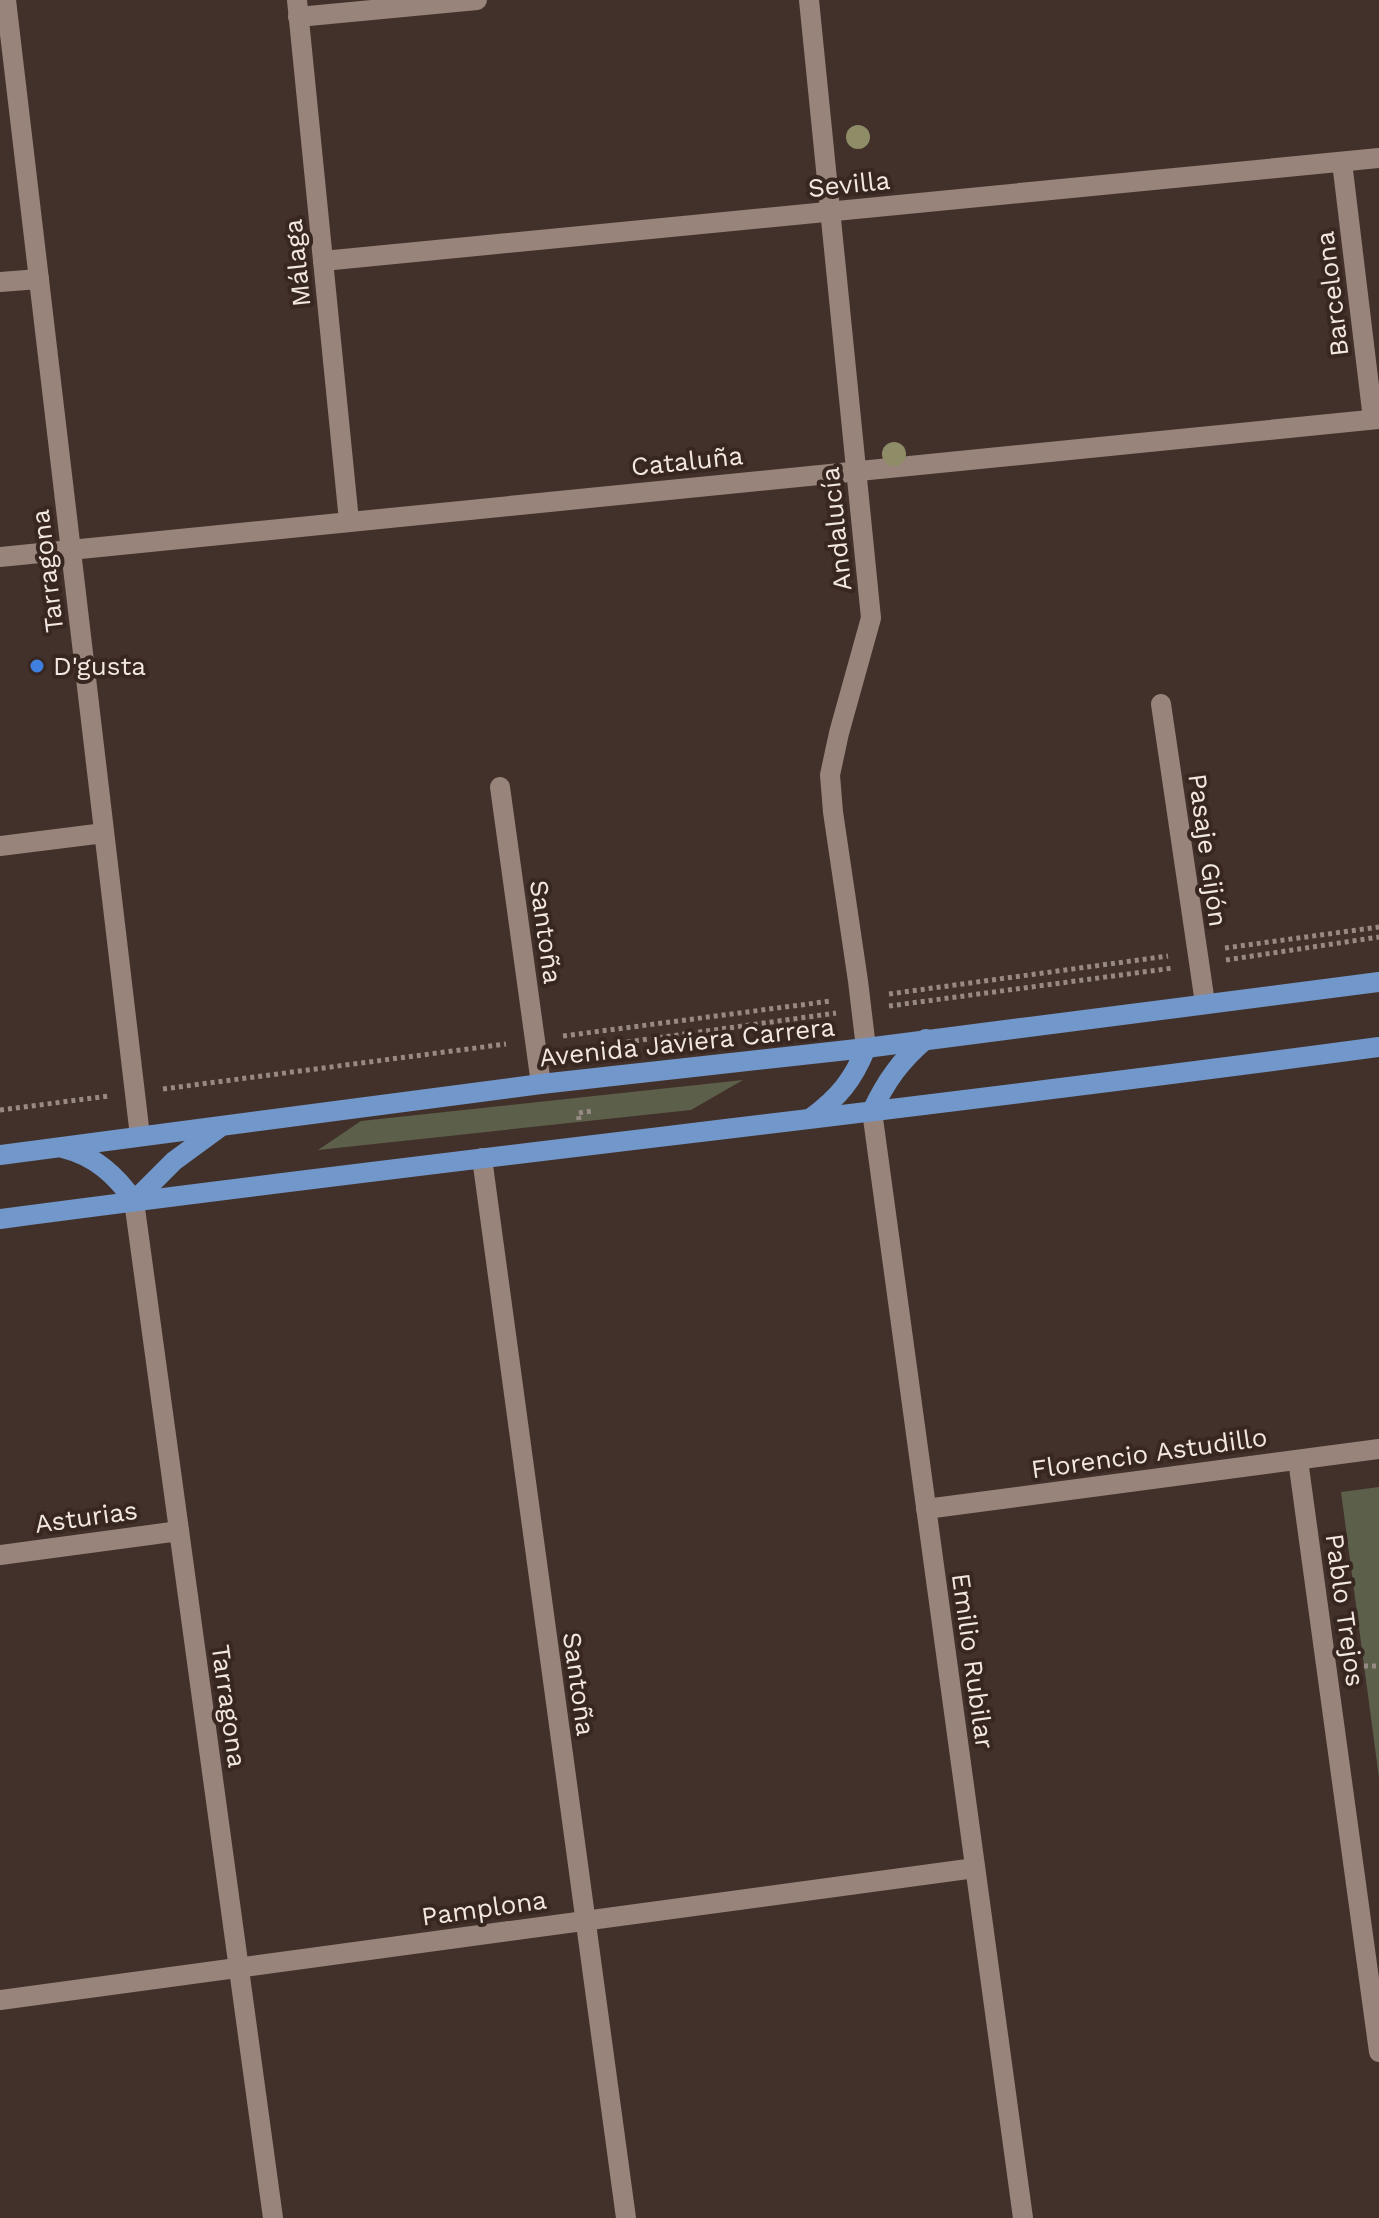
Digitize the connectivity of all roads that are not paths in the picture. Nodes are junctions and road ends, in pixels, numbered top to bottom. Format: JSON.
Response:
{"nodes":[{"id":1,"x":6,"y":0,"type":"edge"},
{"id":2,"x":477,"y":0,"type":"edge"},
{"id":3,"x":809,"y":0,"type":"edge"},
{"id":4,"x":298,"y":8,"type":"edge"},
{"id":5,"x":1379,"y":158,"type":"edge"},
{"id":6,"x":1342,"y":162,"type":"junction"},
{"id":7,"x":830,"y":212,"type":"junction"},
{"id":8,"x":323,"y":261,"type":"junction"},
{"id":9,"x":39,"y":279,"type":"junction"},
{"id":10,"x":0,"y":282,"type":"edge"},
{"id":11,"x":1376,"y":419,"type":"edge"},
{"id":12,"x":856,"y":471,"type":"junction"},
{"id":13,"x":349,"y":521,"type":"junction"},
{"id":14,"x":70,"y":549,"type":"junction"},
{"id":15,"x":0,"y":557,"type":"edge"},
{"id":16,"x":1161,"y":704,"type":"dead end"},
{"id":17,"x":500,"y":787,"type":"dead end"},
{"id":18,"x":104,"y":833,"type":"junction"},
{"id":19,"x":0,"y":846,"type":"edge"},
{"id":20,"x":1379,"y":982,"type":"edge"},
{"id":21,"x":1205,"y":1003,"type":"junction"},
{"id":22,"x":926,"y":1039,"type":"junction"},
{"id":23,"x":1379,"y":1047,"type":"edge"},
{"id":24,"x":866,"y":1048,"type":"junction"},
{"id":25,"x":541,"y":1084,"type":"junction"},
{"id":26,"x":872,"y":1111,"type":"junction"},
{"id":27,"x":811,"y":1118,"type":"junction"},
{"id":28,"x":222,"y":1125,"type":"junction"},
{"id":29,"x":140,"y":1136,"type":"junction"},
{"id":30,"x":59,"y":1147,"type":"junction"},
{"id":31,"x":0,"y":1155,"type":"edge"},
{"id":32,"x":482,"y":1158,"type":"junction"},
{"id":33,"x":134,"y":1201,"type":"junction"},
{"id":34,"x":0,"y":1219,"type":"edge"},
{"id":35,"x":1379,"y":1449,"type":"edge"},
{"id":36,"x":1298,"y":1460,"type":"junction"},
{"id":37,"x":926,"y":1509,"type":"junction"},
{"id":38,"x":179,"y":1531,"type":"junction"},
{"id":39,"x":0,"y":1555,"type":"edge"},
{"id":40,"x":975,"y":1868,"type":"junction"},
{"id":41,"x":586,"y":1920,"type":"junction"},
{"id":42,"x":1370,"y":1923,"type":"edge"},
{"id":43,"x":238,"y":1967,"type":"junction"},
{"id":44,"x":0,"y":2000,"type":"edge"},
{"id":45,"x":1379,"y":2052,"type":"edge"},
{"id":46,"x":273,"y":2218,"type":"edge"},
{"id":47,"x":626,"y":2218,"type":"edge"},
{"id":48,"x":1023,"y":2218,"type":"edge"}],
"edges":[{"from":1,"to":9,"type":"street","name":"Tarragona"},
{"from":2,"to":4,"type":"street"},
{"from":3,"to":7,"type":"street","name":"Andalucía"},
{"from":4,"to":8,"type":"street","name":"Málaga"},
{"from":5,"to":6,"type":"street","name":"Sevilla"},
{"from":6,"to":7,"type":"street","name":"Sevilla"},
{"from":6,"to":11,"type":"street","name":"Barcelona"},
{"from":7,"to":8,"type":"street","name":"Sevilla"},
{"from":7,"to":12,"type":"street","name":"Andalucía"},
{"from":8,"to":13,"type":"street","name":"Málaga"},
{"from":9,"to":10,"type":"street"},
{"from":9,"to":14,"type":"street","name":"Tarragona"},
{"from":11,"to":12,"type":"street","name":"Cataluña"},
{"from":12,"to":13,"type":"street","name":"Cataluña"},
{"from":12,"to":24,"type":"street","name":"Andalucía"},
{"from":13,"to":14,"type":"street","name":"Cataluña"},
{"from":14,"to":15,"type":"street","name":"Cataluña"},
{"from":14,"to":18,"type":"street","name":"Tarragona"},
{"from":16,"to":21,"type":"street","name":"Pasaje Gijón"},
{"from":17,"to":25,"type":"street","name":"Santoña"},
{"from":18,"to":19,"type":"street"},
{"from":18,"to":29,"type":"street","name":"Tarragona"},
{"from":20,"to":21,"type":"main road","name":"Avenida Javiera Carrera"},
{"from":21,"to":22,"type":"main road","name":"Avenida Javiera Carrera"},
{"from":22,"to":24,"type":"main road","name":"Avenida Javiera Carrera"},
{"from":22,"to":26,"type":"main road"},
{"from":23,"to":26,"type":"main road"},
{"from":24,"to":25,"type":"main road","name":"Avenida Javiera Carrera"},
{"from":24,"to":27,"type":"main road"},
{"from":25,"to":28,"type":"main road","name":"Avenida Javiera Carrera"},
{"from":26,"to":27,"type":"main road"},
{"from":26,"to":37,"type":"street","name":"Emilio Rubilar"},
{"from":27,"to":32,"type":"main road"},
{"from":28,"to":29,"type":"main road","name":"Avenida Javiera Carrera"},
{"from":28,"to":33,"type":"main road"},
{"from":29,"to":30,"type":"main road","name":"Avenida Javiera Carrera"},
{"from":30,"to":31,"type":"main road","name":"Avenida Javiera Carrera"},
{"from":30,"to":33,"type":"main road"},
{"from":32,"to":33,"type":"main road"},
{"from":32,"to":41,"type":"street","name":"Santoña"},
{"from":33,"to":34,"type":"main road"},
{"from":33,"to":38,"type":"street","name":"Tarragona"},
{"from":35,"to":36,"type":"street","name":"Florencio Astudillo"},
{"from":36,"to":37,"type":"street","name":"Florencio Astudillo"},
{"from":36,"to":42,"type":"street","name":"Pablo Trejos"},
{"from":37,"to":40,"type":"street","name":"Emilio Rubilar"},
{"from":38,"to":39,"type":"street","name":"Asturias"},
{"from":38,"to":43,"type":"street","name":"Tarragona"},
{"from":40,"to":41,"type":"street","name":"Pamplona"},
{"from":40,"to":48,"type":"street","name":"Emilio Rubilar"},
{"from":41,"to":43,"type":"street","name":"Pamplona"},
{"from":41,"to":47,"type":"street","name":"Santoña"},
{"from":42,"to":45,"type":"street","name":"Pablo Trejos"},
{"from":43,"to":44,"type":"street","name":"Pamplona"},
{"from":43,"to":46,"type":"street","name":"Tarragona"}]}
